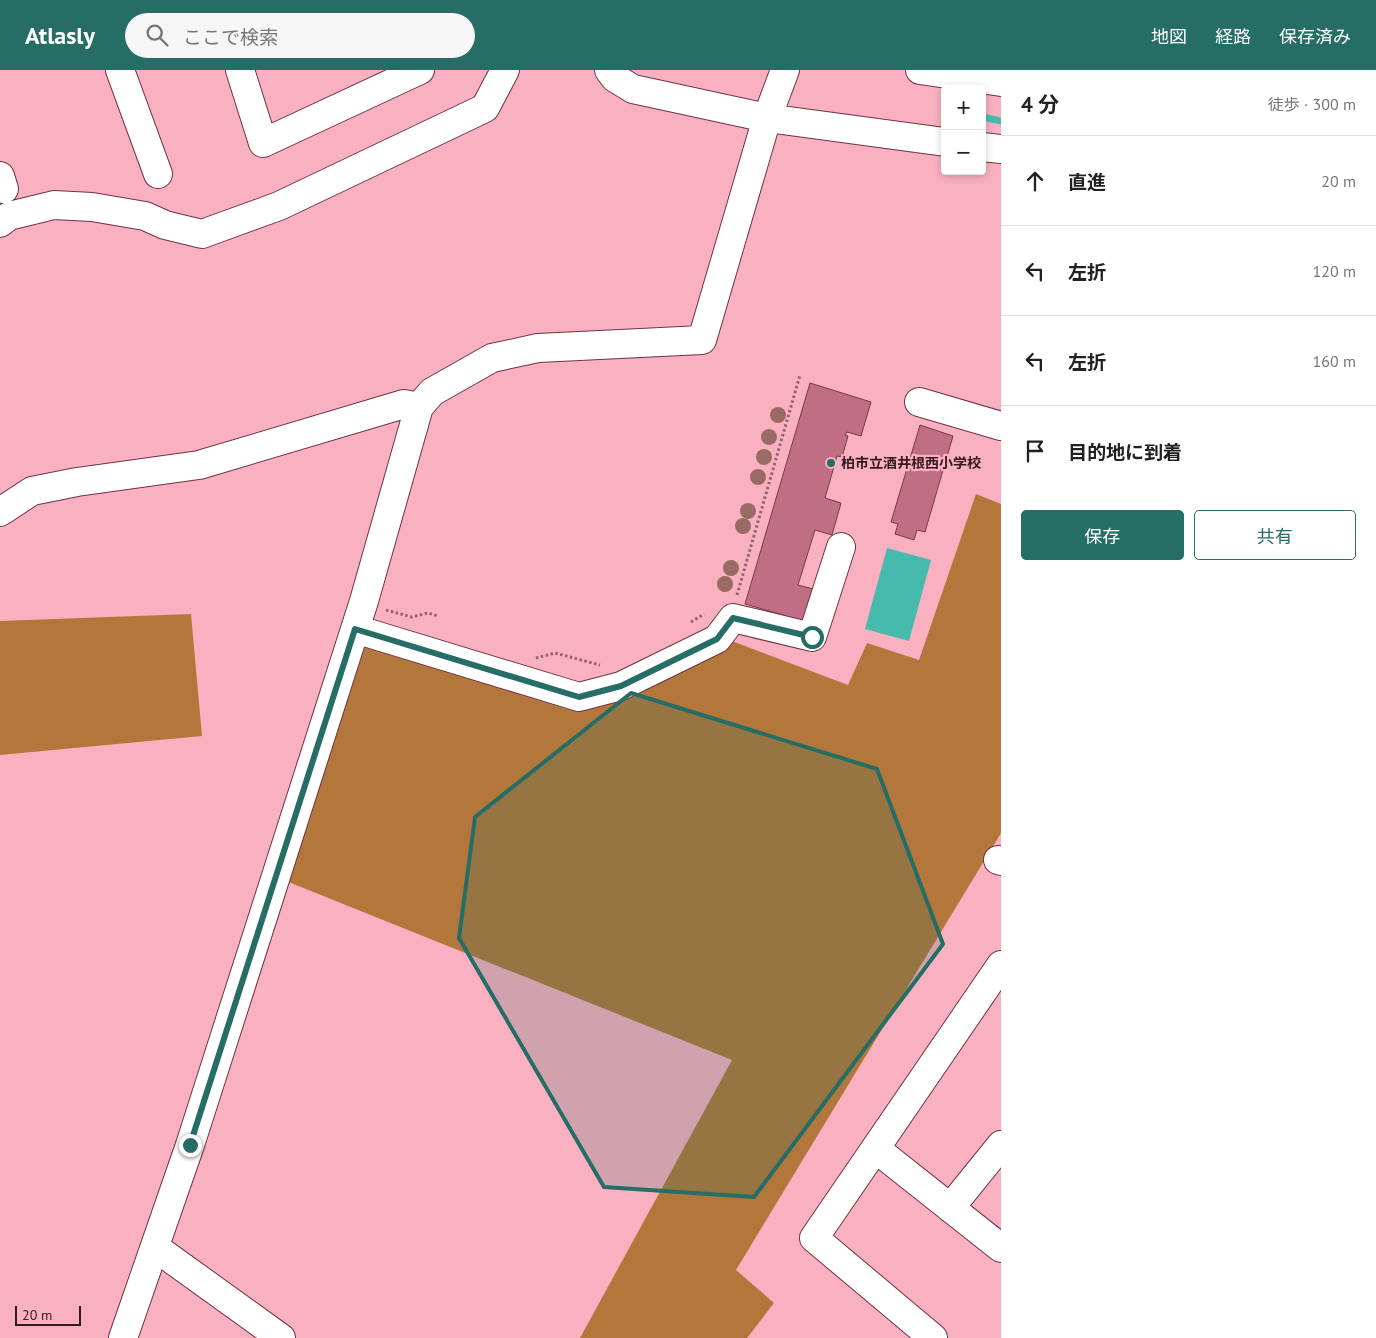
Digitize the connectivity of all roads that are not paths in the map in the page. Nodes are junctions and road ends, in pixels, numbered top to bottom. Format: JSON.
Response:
{"nodes":[{"id":1,"x":120,"y":70,"type":"edge"},
{"id":2,"x":240,"y":70,"type":"edge"},
{"id":3,"x":420,"y":70,"type":"edge"},
{"id":4,"x":505,"y":70,"type":"edge"},
{"id":5,"x":609,"y":70,"type":"edge"},
{"id":6,"x":785,"y":70,"type":"edge"},
{"id":7,"x":922,"y":70,"type":"edge"},
{"id":8,"x":1000,"y":80,"type":"edge"},
{"id":9,"x":767,"y":118,"type":"junction"},
{"id":10,"x":941,"y":141,"type":"edge"},
{"id":11,"x":986,"y":147,"type":"edge"},
{"id":12,"x":1001,"y":149,"type":"edge"},
{"id":13,"x":158,"y":174,"type":"dead end"},
{"id":14,"x":0,"y":222,"type":"edge"},
{"id":15,"x":919,"y":402,"type":"dead end"},
{"id":16,"x":419,"y":407,"type":"junction"},
{"id":17,"x":1001,"y":426,"type":"edge"},
{"id":18,"x":0,"y":512,"type":"edge"},
{"id":19,"x":841,"y":546,"type":"dead end"},
{"id":20,"x":355,"y":629,"type":"junction"},
{"id":21,"x":1001,"y":965,"type":"edge"},
{"id":22,"x":1001,"y":1145,"type":"edge"},
{"id":23,"x":876,"y":1149,"type":"junction"},
{"id":24,"x":950,"y":1208,"type":"junction"},
{"id":25,"x":156,"y":1248,"type":"junction"},
{"id":26,"x":1001,"y":1248,"type":"edge"},
{"id":27,"x":123,"y":1338,"type":"edge"},
{"id":28,"x":281,"y":1338,"type":"edge"},
{"id":29,"x":933,"y":1338,"type":"edge"}],
"edges":[{"from":1,"to":13,"type":"street"},
{"from":2,"to":3,"type":"street"},
{"from":4,"to":14,"type":"street"},
{"from":5,"to":9,"type":"street"},
{"from":6,"to":9,"type":"street"},
{"from":7,"to":8,"type":"street"},
{"from":9,"to":10,"type":"street"},
{"from":9,"to":16,"type":"street"},
{"from":11,"to":12,"type":"street"},
{"from":15,"to":17,"type":"street"},
{"from":16,"to":18,"type":"street"},
{"from":16,"to":20,"type":"street"},
{"from":19,"to":20,"type":"street"},
{"from":20,"to":25,"type":"street"},
{"from":21,"to":23,"type":"street"},
{"from":22,"to":24,"type":"street"},
{"from":23,"to":24,"type":"street"},
{"from":23,"to":29,"type":"street"},
{"from":24,"to":26,"type":"street"},
{"from":25,"to":27,"type":"street"},
{"from":25,"to":28,"type":"street"}]}
